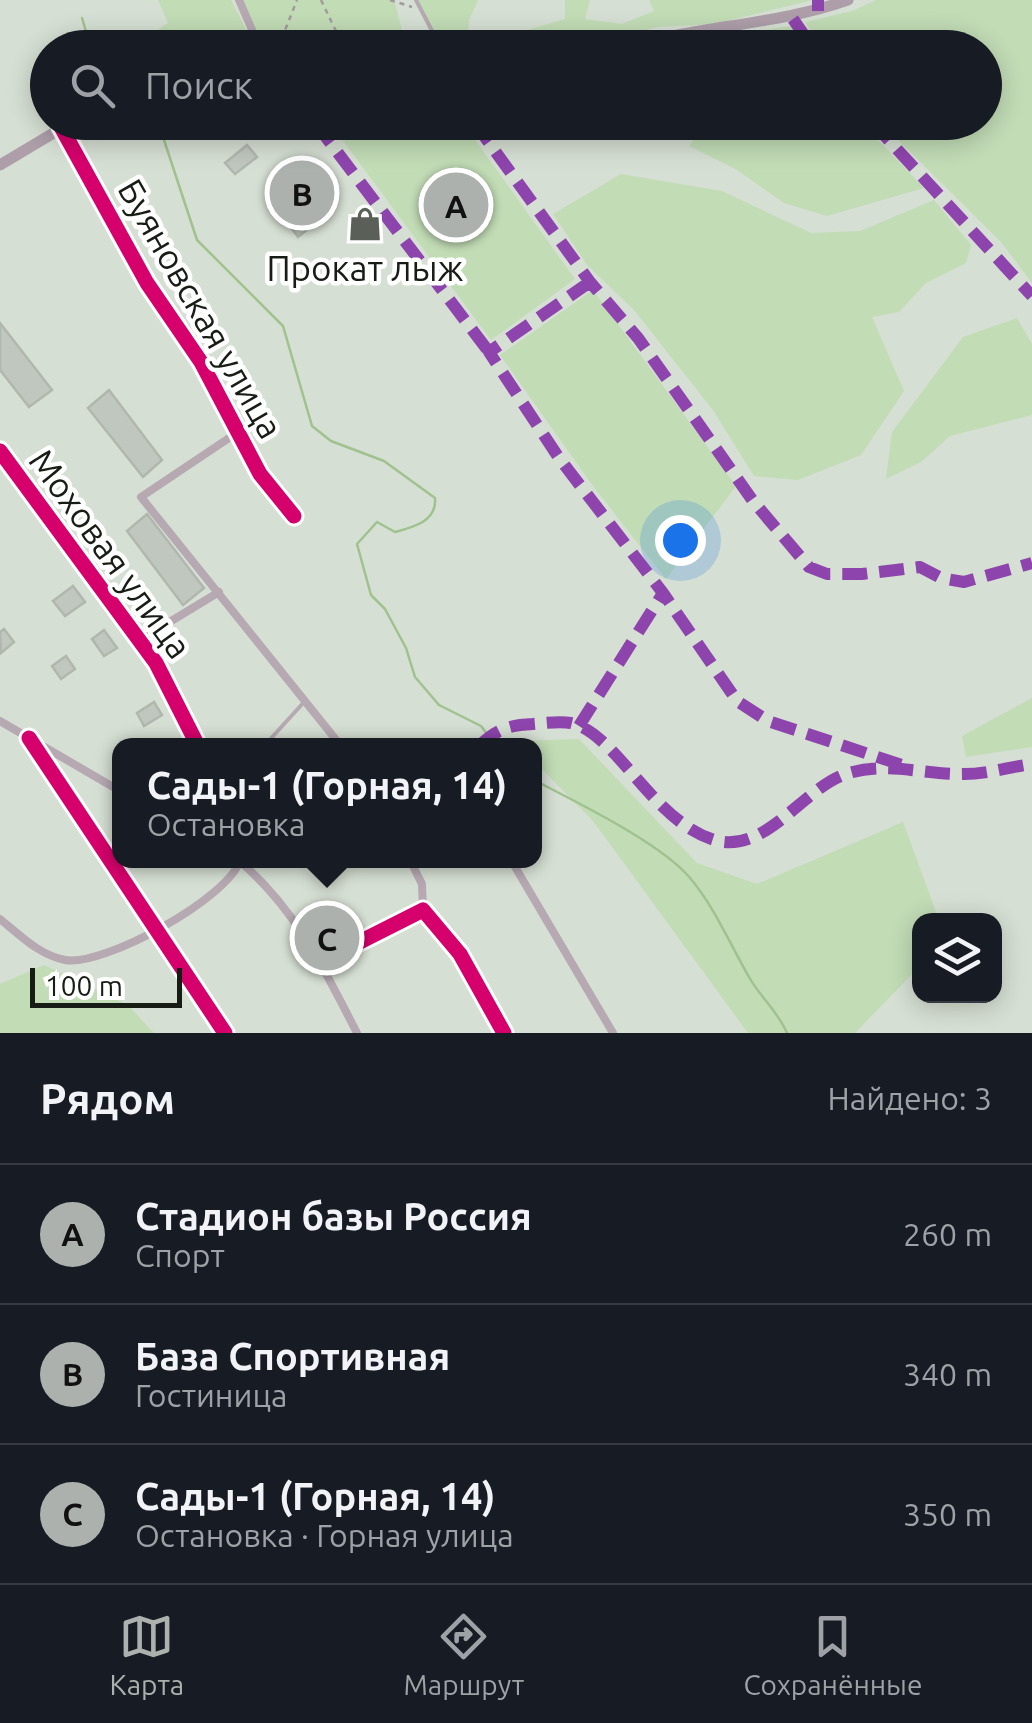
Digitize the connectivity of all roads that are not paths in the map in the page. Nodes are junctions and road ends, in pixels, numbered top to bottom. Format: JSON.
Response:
{"nodes":[{"id":1,"x":239,"y":0,"type":"edge"},
{"id":2,"x":416,"y":0,"type":"edge"},
{"id":3,"x":848,"y":0,"type":"edge"},
{"id":4,"x":252,"y":30,"type":"edge"},
{"id":5,"x":433,"y":30,"type":"edge"},
{"id":6,"x":709,"y":30,"type":"edge"},
{"id":7,"x":41,"y":140,"type":"edge"},
{"id":8,"x":74,"y":140,"type":"edge"},
{"id":9,"x":0,"y":164,"type":"edge"},
{"id":10,"x":238,"y":432,"type":"junction"},
{"id":11,"x":0,"y":451,"type":"edge"},
{"id":12,"x":294,"y":516,"type":"dead end"},
{"id":13,"x":218,"y":592,"type":"junction"},
{"id":14,"x":140,"y":640,"type":"junction"},
{"id":15,"x":304,"y":701,"type":"junction"},
{"id":16,"x":0,"y":721,"type":"edge"},
{"id":17,"x":28,"y":738,"type":"junction"},
{"id":18,"x":194,"y":738,"type":"edge"},
{"id":19,"x":271,"y":738,"type":"edge"},
{"id":20,"x":334,"y":738,"type":"edge"},
{"id":21,"x":112,"y":785,"type":"edge"},
{"id":22,"x":112,"y":862,"type":"edge"},
{"id":23,"x":116,"y":868,"type":"edge"},
{"id":24,"x":234,"y":868,"type":"edge"},
{"id":25,"x":248,"y":868,"type":"edge"},
{"id":26,"x":414,"y":868,"type":"edge"},
{"id":27,"x":516,"y":868,"type":"edge"},
{"id":28,"x":423,"y":910,"type":"junction"},
{"id":29,"x":0,"y":919,"type":"edge"},
{"id":30,"x":157,"y":928,"type":"junction"},
{"id":31,"x":320,"y":962,"type":"junction"},
{"id":32,"x":226,"y":1033,"type":"edge"},
{"id":33,"x":357,"y":1033,"type":"edge"},
{"id":34,"x":504,"y":1033,"type":"edge"},
{"id":35,"x":613,"y":1033,"type":"edge"}],
"edges":[{"from":1,"to":4,"type":"street"},
{"from":2,"to":5,"type":"lane"},
{"from":3,"to":6,"type":"main road"},
{"from":7,"to":9,"type":"main road"},
{"from":8,"to":10,"type":"street","name":"Буяновская улица"},
{"from":10,"to":12,"type":"street","name":"Буяновская улица"},
{"from":10,"to":13,"type":"street"},
{"from":11,"to":14,"type":"street","name":"Моховая улица"},
{"from":13,"to":14,"type":"street"},
{"from":13,"to":15,"type":"street"},
{"from":14,"to":18,"type":"street","name":"Моховая улица"},
{"from":15,"to":19,"type":"lane"},
{"from":15,"to":20,"type":"street"},
{"from":16,"to":17,"type":"street"},
{"from":17,"to":21,"type":"street"},
{"from":17,"to":22,"type":"street"},
{"from":23,"to":30,"type":"street"},
{"from":24,"to":30,"type":"street"},
{"from":25,"to":31,"type":"street"},
{"from":26,"to":28,"type":"street"},
{"from":27,"to":35,"type":"street"},
{"from":28,"to":31,"type":"street"},
{"from":28,"to":34,"type":"street"},
{"from":29,"to":30,"type":"street"},
{"from":30,"to":32,"type":"street"},
{"from":31,"to":33,"type":"street"}]}
